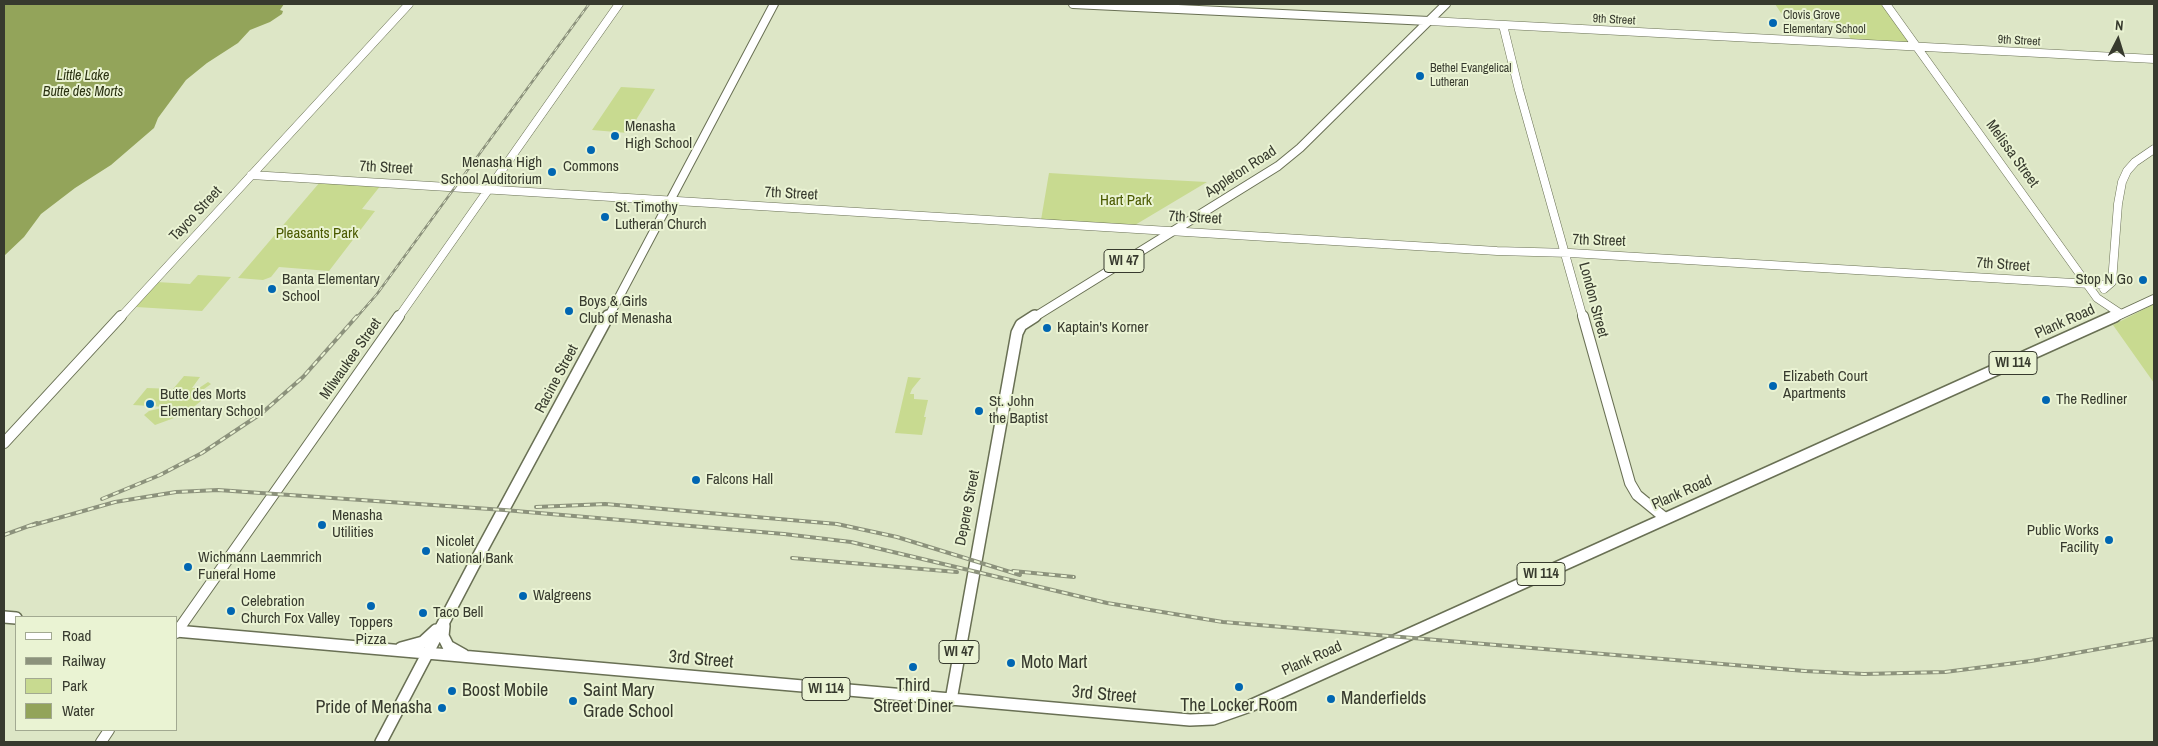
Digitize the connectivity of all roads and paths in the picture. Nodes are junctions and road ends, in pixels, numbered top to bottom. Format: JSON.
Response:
{"nodes":[{"id":1,"x":409,"y":4,"type":"edge"},
{"id":2,"x":619,"y":4,"type":"edge"},
{"id":3,"x":774,"y":4,"type":"edge"},
{"id":4,"x":1073,"y":4,"type":"edge"},
{"id":5,"x":1446,"y":4,"type":"edge"},
{"id":6,"x":1886,"y":4,"type":"edge"},
{"id":7,"x":1429,"y":21,"type":"junction"},
{"id":8,"x":1503,"y":25,"type":"junction"},
{"id":9,"x":1917,"y":47,"type":"junction"},
{"id":10,"x":2154,"y":59,"type":"edge"},
{"id":11,"x":2154,"y":148,"type":"edge"},
{"id":12,"x":251,"y":175,"type":"junction"},
{"id":13,"x":490,"y":189,"type":"junction"},
{"id":14,"x":670,"y":200,"type":"junction"},
{"id":15,"x":1174,"y":230,"type":"junction"},
{"id":16,"x":1566,"y":253,"type":"junction"},
{"id":17,"x":2088,"y":284,"type":"junction"},
{"id":18,"x":2107,"y":285,"type":"junction"},
{"id":19,"x":2154,"y":299,"type":"edge"},
{"id":20,"x":2100,"y":300,"type":"junction"},
{"id":21,"x":2121,"y":314,"type":"junction"},
{"id":22,"x":1021,"y":325,"type":"joint"},
{"id":23,"x":4,"y":443,"type":"edge"},
{"id":24,"x":1665,"y":518,"type":"junction"},
{"id":25,"x":446,"y":618,"type":"junction"},
{"id":26,"x":178,"y":631,"type":"edge"},
{"id":27,"x":178,"y":632,"type":"edge"},
{"id":28,"x":382,"y":649,"type":"junction"},
{"id":29,"x":427,"y":654,"type":"junction"},
{"id":30,"x":476,"y":659,"type":"junction"},
{"id":31,"x":951,"y":700,"type":"junction"},
{"id":32,"x":1222,"y":717,"type":"joint"},
{"id":33,"x":108,"y":731,"type":"edge"},
{"id":34,"x":101,"y":742,"type":"edge"},
{"id":35,"x":381,"y":742,"type":"edge"}],
"edges":[{"from":1,"to":12,"type":"street","name":"Tayco Street"},
{"from":2,"to":13,"type":"street","name":"Milwaukee Street"},
{"from":3,"to":14,"type":"main road","name":"Racine Street"},
{"from":4,"to":7,"type":"main road","name":"9th Street"},
{"from":5,"to":7,"type":"main road","name":"Appleton Road","number":"WI 47"},
{"from":6,"to":9,"type":"street","name":"Melissa Street"},
{"from":7,"to":8,"type":"street","name":"9th Street"},
{"from":7,"to":15,"type":"main road","name":"Appleton Road","number":"WI 47"},
{"from":8,"to":9,"type":"street","name":"9th Street"},
{"from":8,"to":16,"type":"street","name":"London Street"},
{"from":9,"to":10,"type":"street","name":"9th Street"},
{"from":9,"to":17,"type":"street","name":"Melissa Street"},
{"from":11,"to":18,"type":"street"},
{"from":12,"to":13,"type":"street","name":"7th Street"},
{"from":12,"to":23,"type":"street","name":"Tayco Street"},
{"from":13,"to":14,"type":"street","name":"7th Street"},
{"from":13,"to":26,"type":"street","name":"Milwaukee Street"},
{"from":14,"to":15,"type":"street","name":"7th Street"},
{"from":14,"to":25,"type":"main road","name":"Racine Street"},
{"from":15,"to":16,"type":"street","name":"7th Street"},
{"from":15,"to":22,"type":"main road","name":"Appleton Road","number":"WI 47"},
{"from":16,"to":17,"type":"street","name":"7th Street"},
{"from":16,"to":24,"type":"street","name":"London Street"},
{"from":17,"to":18,"type":"street","name":"7th Street"},
{"from":17,"to":20,"type":"street","name":"Melissa Street"},
{"from":18,"to":20,"type":"street"},
{"from":19,"to":21,"type":"main road","name":"Plank Road","number":"WI 114"},
{"from":20,"to":21,"type":"street","name":"Melissa Street"},
{"from":21,"to":24,"type":"main road","name":"Plank Road","number":"WI 114"},
{"from":22,"to":31,"type":"main road","name":"Depere Street","number":"WI 47"},
{"from":24,"to":32,"type":"main road","name":"Plank Road","number":"WI 114"},
{"from":25,"to":28,"type":"main road"},
{"from":25,"to":29,"type":"main road","name":"Racine Street"},
{"from":25,"to":30,"type":"main road"},
{"from":27,"to":28,"type":"main road","name":"3rd Street","number":"WI 114"},
{"from":28,"to":29,"type":"main road","name":"3rd Street","number":"WI 114"},
{"from":29,"to":30,"type":"main road","name":"3rd Street","number":"WI 114"},
{"from":29,"to":35,"type":"main road","name":"Racine Street"},
{"from":30,"to":31,"type":"main road","name":"3rd Street","number":"WI 114"},
{"from":31,"to":32,"type":"main road","name":"3rd Street","number":"WI 114"},
{"from":33,"to":34,"type":"street"}]}
